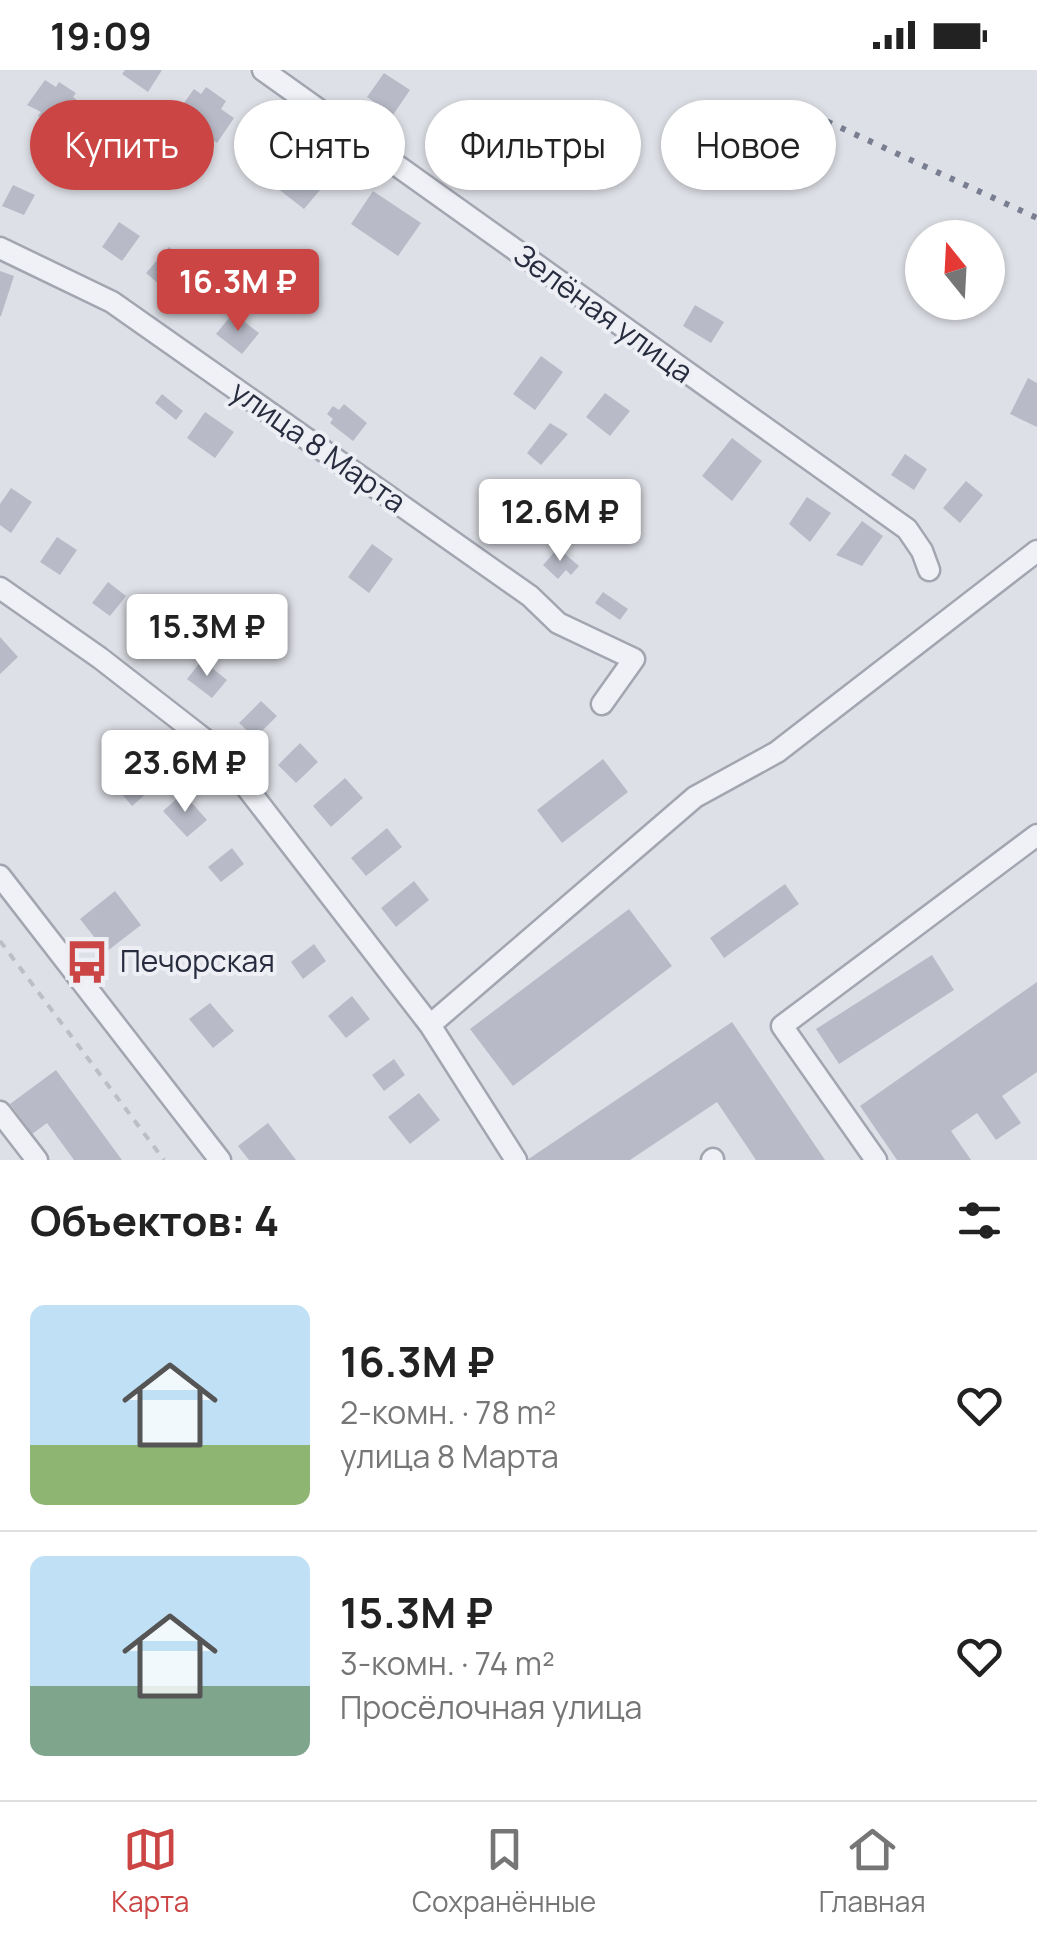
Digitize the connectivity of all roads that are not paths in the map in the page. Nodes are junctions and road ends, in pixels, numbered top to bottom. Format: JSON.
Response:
{"nodes":[{"id":1,"x":263,"y":70,"type":"edge"},
{"id":2,"x":0,"y":248,"type":"edge"},
{"id":3,"x":1037,"y":551,"type":"edge"},
{"id":4,"x":929,"y":570,"type":"dead end"},
{"id":5,"x":0,"y":588,"type":"edge"},
{"id":6,"x":602,"y":704,"type":"dead end"},
{"id":7,"x":1037,"y":835,"type":"edge"},
{"id":8,"x":0,"y":876,"type":"edge"},
{"id":9,"x":430,"y":1024,"type":"junction"},
{"id":10,"x":0,"y":1112,"type":"edge"},
{"id":11,"x":213,"y":1158,"type":"edge"},
{"id":12,"x":36,"y":1160,"type":"edge"},
{"id":13,"x":516,"y":1160,"type":"edge"},
{"id":14,"x":876,"y":1160,"type":"edge"}],
"edges":[{"from":1,"to":4,"type":"street","name":"Зелёная улица"},
{"from":2,"to":6,"type":"street","name":"улица 8 Марта"},
{"from":3,"to":9,"type":"street"},
{"from":5,"to":9,"type":"street"},
{"from":7,"to":14,"type":"street"},
{"from":8,"to":11,"type":"street"},
{"from":9,"to":13,"type":"street"},
{"from":10,"to":12,"type":"street"}]}
